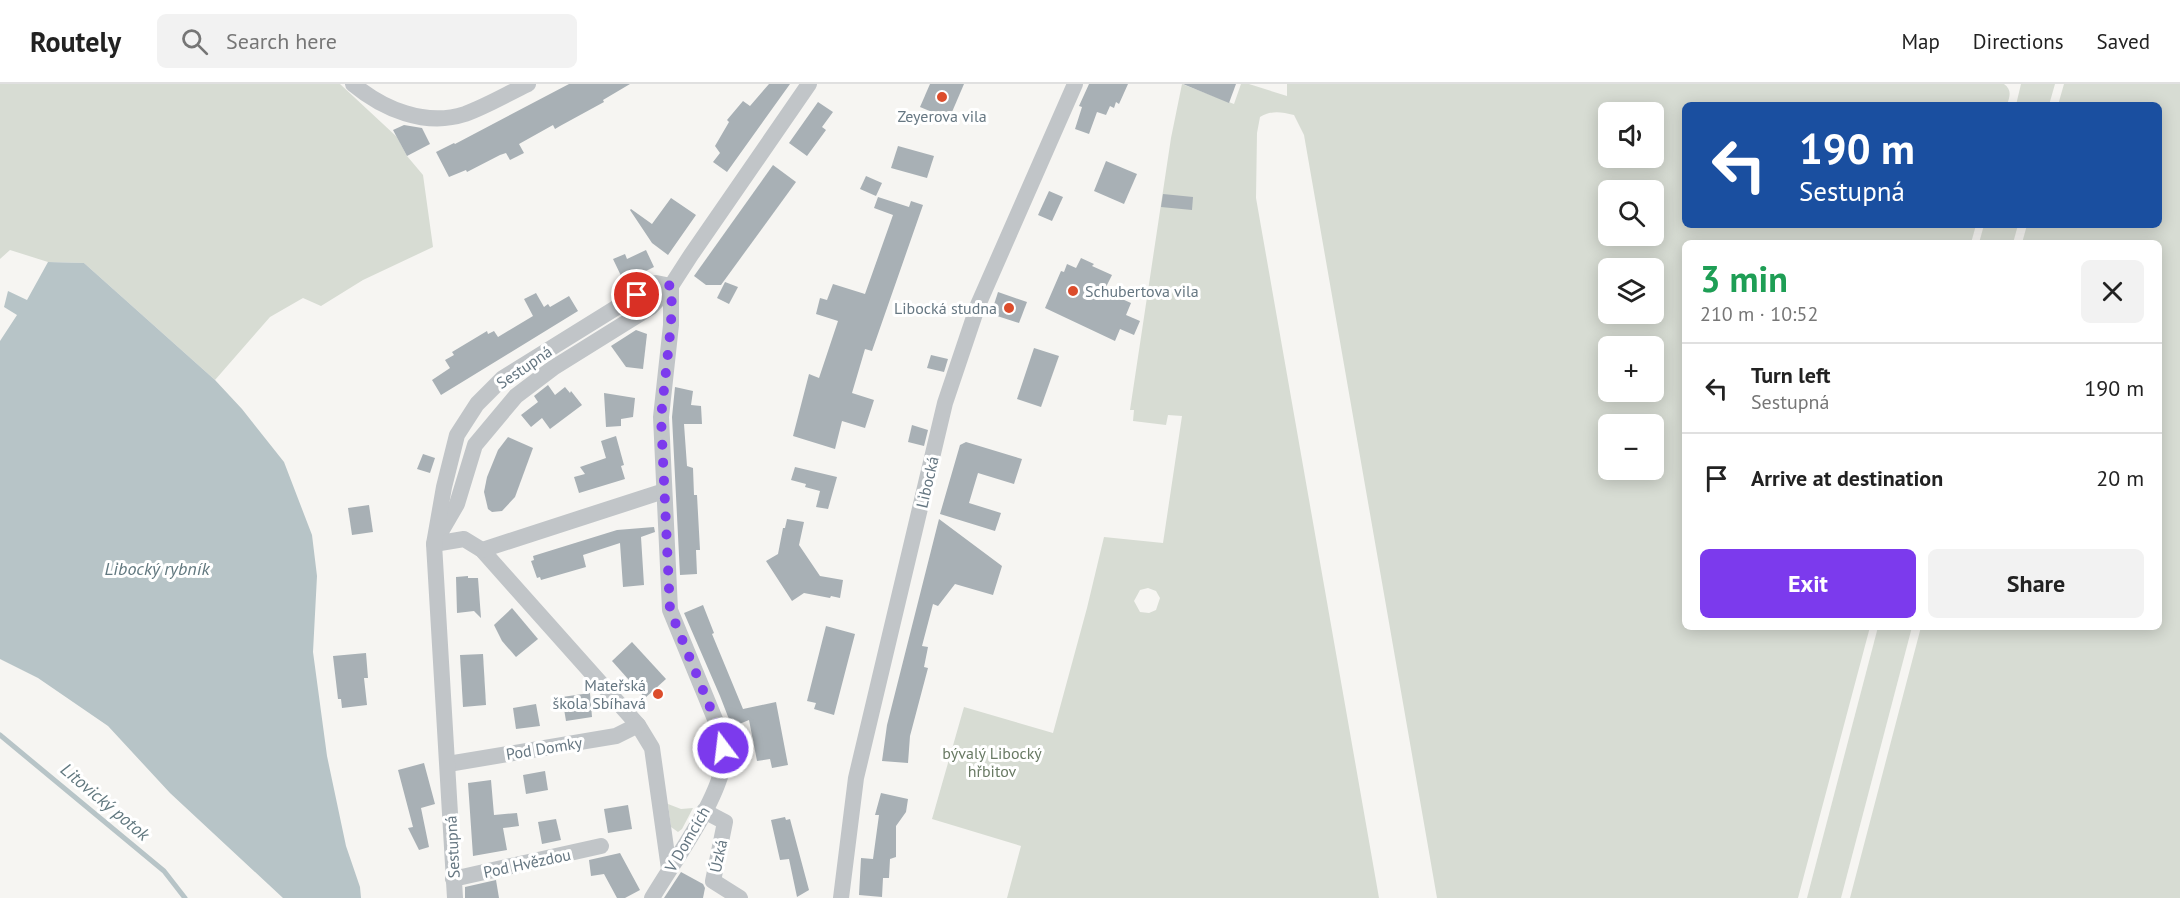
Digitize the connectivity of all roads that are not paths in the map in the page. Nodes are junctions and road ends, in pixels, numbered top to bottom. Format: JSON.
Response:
{"nodes":[{"id":1,"x":353,"y":84,"type":"edge"},
{"id":2,"x":528,"y":84,"type":"edge"},
{"id":3,"x":809,"y":84,"type":"edge"},
{"id":4,"x":1075,"y":84,"type":"edge"},
{"id":5,"x":672,"y":286,"type":"junction"},
{"id":6,"x":663,"y":491,"type":"junction"},
{"id":7,"x":434,"y":544,"type":"junction"},
{"id":8,"x":482,"y":550,"type":"junction"},
{"id":9,"x":638,"y":725,"type":"junction"},
{"id":10,"x":448,"y":764,"type":"junction"},
{"id":11,"x":705,"y":811,"type":"junction"},
{"id":12,"x":601,"y":846,"type":"dead end"},
{"id":13,"x":669,"y":869,"type":"junction"},
{"id":14,"x":453,"y":879,"type":"junction"},
{"id":15,"x":455,"y":898,"type":"edge"},
{"id":16,"x":652,"y":898,"type":"edge"},
{"id":17,"x":740,"y":898,"type":"edge"},
{"id":18,"x":841,"y":898,"type":"edge"}],
"edges":[{"from":1,"to":2,"type":"street"},
{"from":3,"to":5,"type":"street","name":"Sestupná"},
{"from":4,"to":18,"type":"street","name":"Libocká"},
{"from":5,"to":6,"type":"street","name":"V Domcích"},
{"from":5,"to":7,"type":"street","name":"Sestupná"},
{"from":5,"to":7,"type":"street","name":"Sestupná"},
{"from":6,"to":8,"type":"street"},
{"from":6,"to":11,"type":"street","name":"V Domcích"},
{"from":7,"to":8,"type":"street"},
{"from":7,"to":10,"type":"street","name":"Sestupná"},
{"from":8,"to":9,"type":"street"},
{"from":9,"to":10,"type":"street","name":"Pod Domky"},
{"from":9,"to":13,"type":"street"},
{"from":10,"to":14,"type":"street","name":"Sestupná"},
{"from":11,"to":13,"type":"street","name":"V Domcích"},
{"from":11,"to":17,"type":"street","name":"Úzká"},
{"from":12,"to":14,"type":"street","name":"Pod Hvězdou"},
{"from":13,"to":16,"type":"street","name":"V Domcích"},
{"from":14,"to":15,"type":"street","name":"Sestupná"}]}
